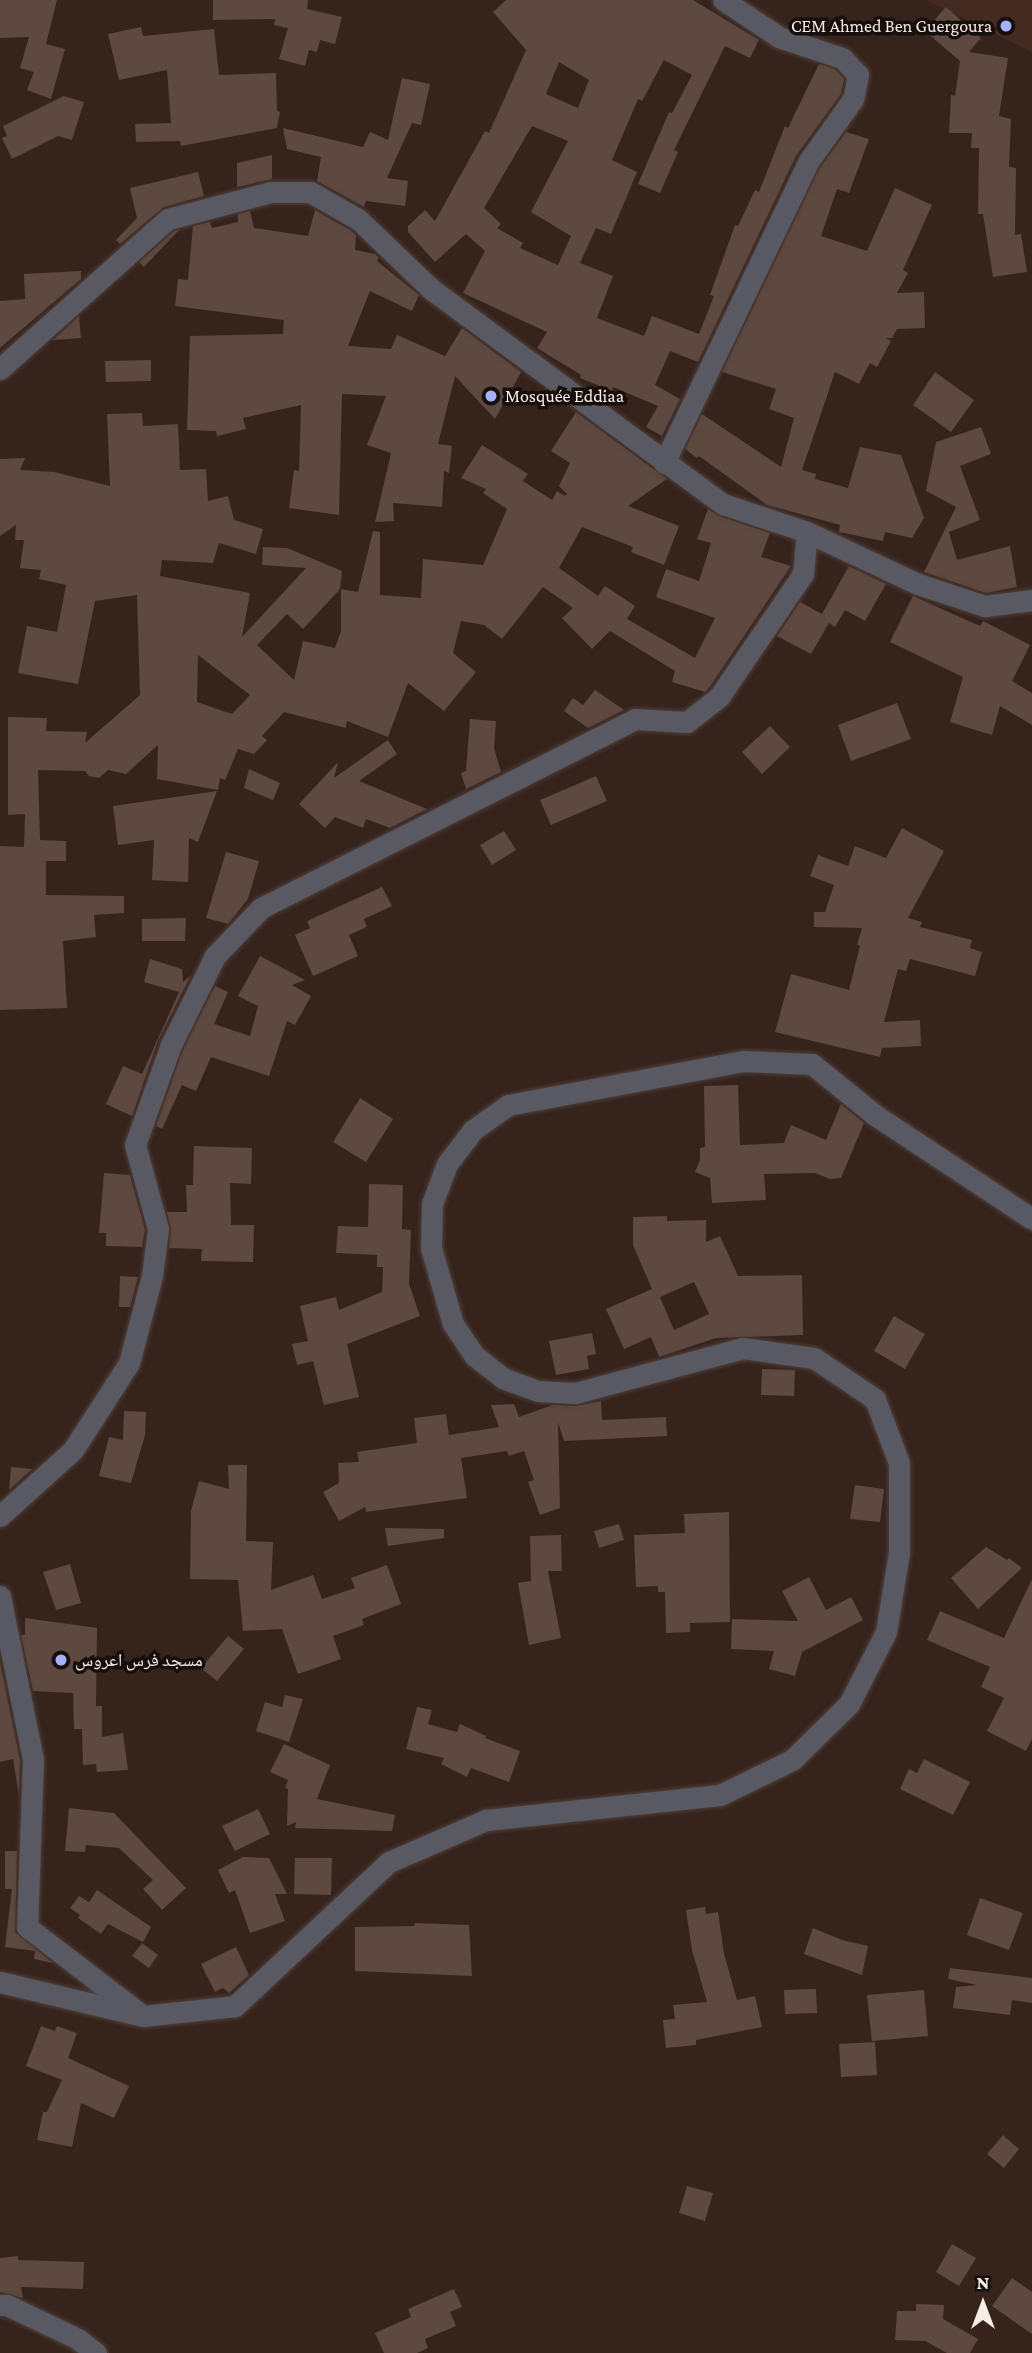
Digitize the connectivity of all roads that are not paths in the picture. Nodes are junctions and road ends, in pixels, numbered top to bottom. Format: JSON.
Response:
{"nodes":[{"id":1,"x":723,"y":0,"type":"edge"},
{"id":2,"x":0,"y":369,"type":"edge"},
{"id":3,"x":664,"y":463,"type":"junction"},
{"id":4,"x":807,"y":532,"type":"junction"},
{"id":5,"x":1032,"y":600,"type":"edge"},
{"id":6,"x":1032,"y":1219,"type":"edge"},
{"id":7,"x":0,"y":1516,"type":"edge"},
{"id":8,"x":0,"y":1596,"type":"edge"},
{"id":9,"x":0,"y":1982,"type":"edge"},
{"id":10,"x":144,"y":2016,"type":"junction"},
{"id":11,"x":0,"y":2305,"type":"edge"},
{"id":12,"x":96,"y":2353,"type":"edge"}],
"edges":[{"from":1,"to":3,"type":"street"},
{"from":2,"to":3,"type":"street"},
{"from":3,"to":4,"type":"street"},
{"from":4,"to":5,"type":"street"},
{"from":4,"to":7,"type":"street"},
{"from":6,"to":10,"type":"street"},
{"from":8,"to":10,"type":"street"},
{"from":9,"to":10,"type":"street"},
{"from":11,"to":12,"type":"street"}]}
